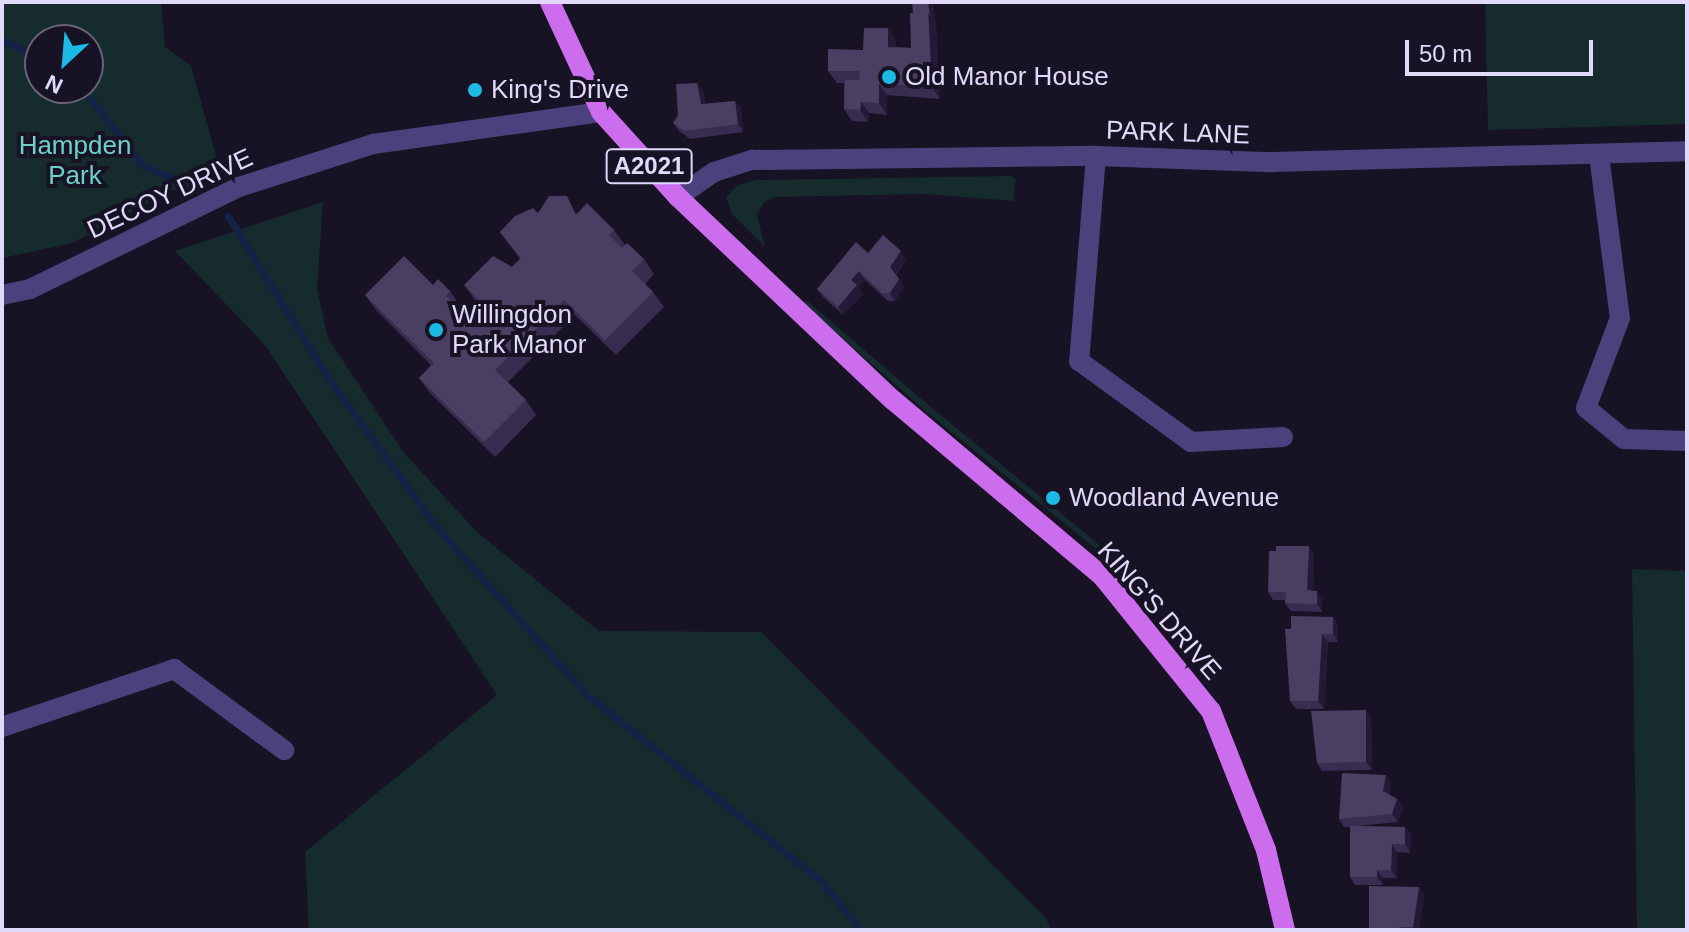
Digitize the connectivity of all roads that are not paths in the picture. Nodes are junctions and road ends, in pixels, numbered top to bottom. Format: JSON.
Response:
{"nodes":[{"id":1,"x":550,"y":2,"type":"edge"},
{"id":2,"x":601,"y":112,"type":"junction"},
{"id":3,"x":1687,"y":151,"type":"edge"},
{"id":4,"x":1599,"y":155,"type":"junction"},
{"id":5,"x":1096,"y":156,"type":"junction"},
{"id":6,"x":678,"y":197,"type":"junction"},
{"id":7,"x":2,"y":295,"type":"edge"},
{"id":8,"x":1283,"y":437,"type":"dead end"},
{"id":9,"x":1687,"y":441,"type":"edge"},
{"id":10,"x":2,"y":727,"type":"edge"},
{"id":11,"x":284,"y":750,"type":"dead end"},
{"id":12,"x":1285,"y":930,"type":"edge"}],
"edges":[{"from":1,"to":2,"type":"main road","name":"KING'S DRIVE","number":"A2021"},
{"from":2,"to":6,"type":"main road","name":"KING'S DRIVE","number":"A2021"},
{"from":2,"to":7,"type":"street","name":"DECOY DRIVE"},
{"from":3,"to":4,"type":"street","name":"PARK LANE"},
{"from":4,"to":5,"type":"street","name":"PARK LANE"},
{"from":4,"to":9,"type":"street"},
{"from":5,"to":6,"type":"street","name":"PARK LANE"},
{"from":5,"to":8,"type":"street"},
{"from":6,"to":12,"type":"main road","name":"KING'S DRIVE","number":"A2021"},
{"from":10,"to":11,"type":"street"}]}
